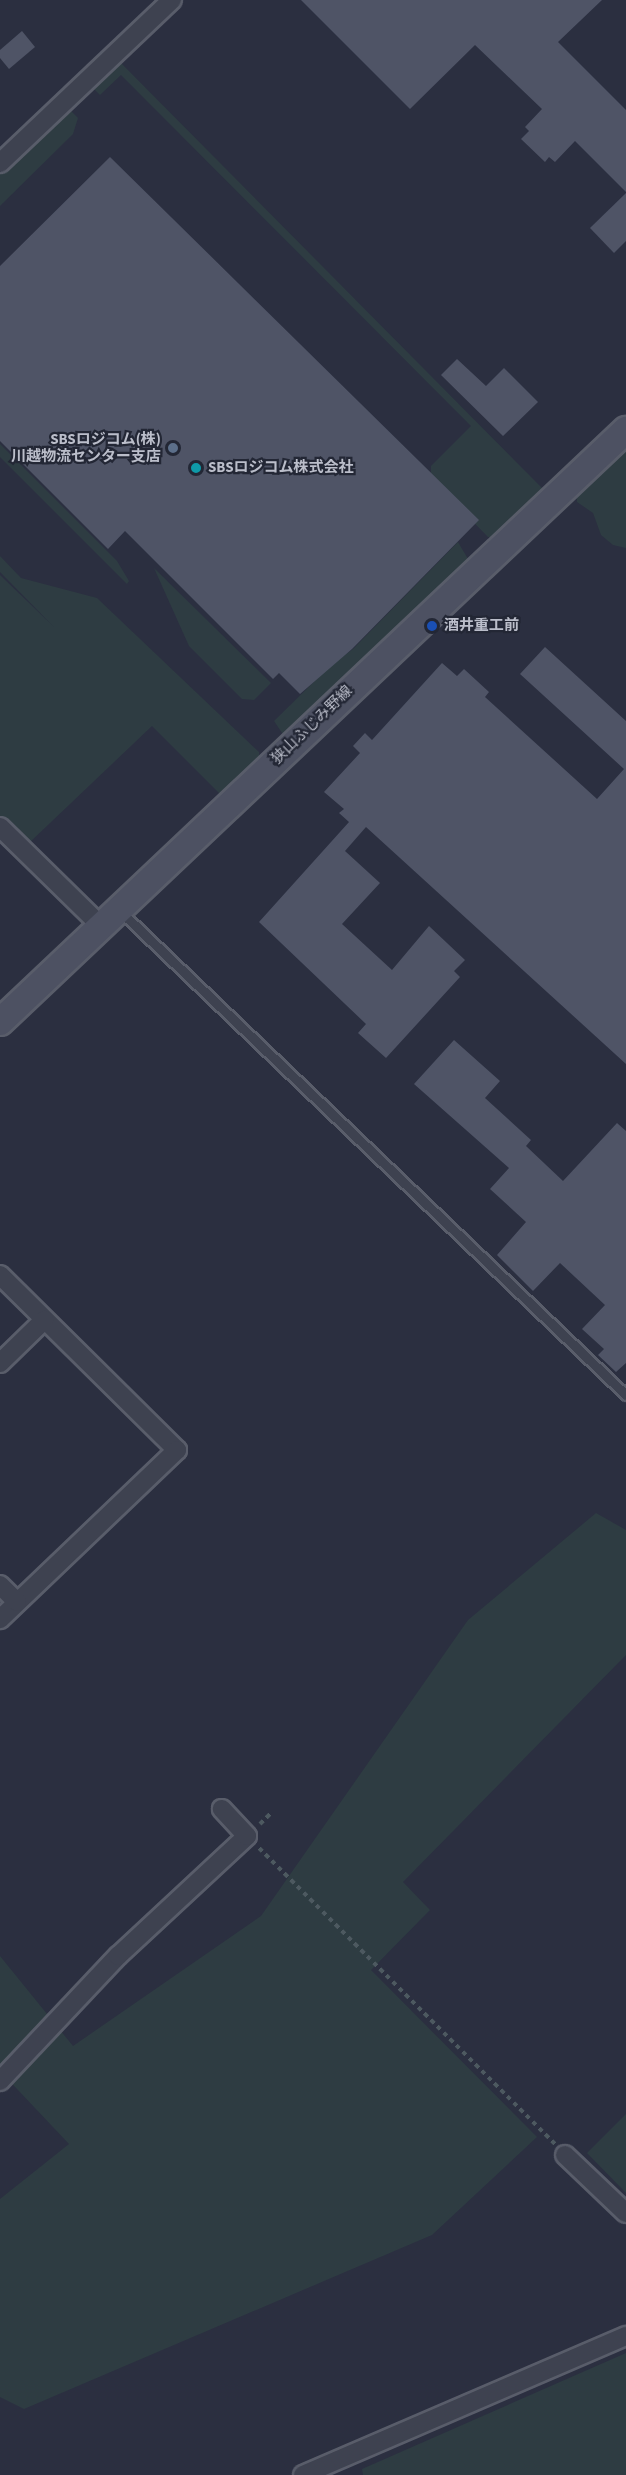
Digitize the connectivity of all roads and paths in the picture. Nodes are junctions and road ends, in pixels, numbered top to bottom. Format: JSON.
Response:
{"nodes":[{"id":1,"x":172,"y":0,"type":"edge"},
{"id":2,"x":0,"y":164,"type":"edge"},
{"id":3,"x":626,"y":430,"type":"edge"},
{"id":4,"x":0,"y":827,"type":"edge"},
{"id":5,"x":110,"y":918,"type":"junction"},
{"id":6,"x":0,"y":1022,"type":"edge"},
{"id":7,"x":0,"y":1275,"type":"edge"},
{"id":8,"x":44,"y":1320,"type":"junction"},
{"id":9,"x":0,"y":1364,"type":"edge"},
{"id":10,"x":626,"y":1395,"type":"edge"},
{"id":11,"x":0,"y":1585,"type":"edge"},
{"id":12,"x":17,"y":1602,"type":"junction"},
{"id":13,"x":0,"y":1619,"type":"edge"},
{"id":14,"x":222,"y":1809,"type":"dead end"},
{"id":15,"x":247,"y":1836,"type":"junction"},
{"id":16,"x":0,"y":2081,"type":"edge"},
{"id":17,"x":565,"y":2155,"type":"joint"},
{"id":18,"x":626,"y":2213,"type":"edge"},
{"id":19,"x":626,"y":2336,"type":"edge"},
{"id":20,"x":303,"y":2475,"type":"edge"}],
"edges":[{"from":1,"to":2,"type":"street"},
{"from":3,"to":5,"type":"main road","name":"狭山ふじみ野線"},
{"from":4,"to":5,"type":"street"},
{"from":5,"to":6,"type":"main road","name":"狭山ふじみ野線"},
{"from":5,"to":10,"type":"lane"},
{"from":7,"to":8,"type":"street"},
{"from":8,"to":9,"type":"street"},
{"from":8,"to":12,"type":"street"},
{"from":11,"to":12,"type":"street"},
{"from":12,"to":13,"type":"street"},
{"from":14,"to":15,"type":"street"},
{"from":15,"to":16,"type":"street"},
{"from":15,"to":17,"type":"path"},
{"from":17,"to":18,"type":"street"},
{"from":19,"to":20,"type":"street"}]}
